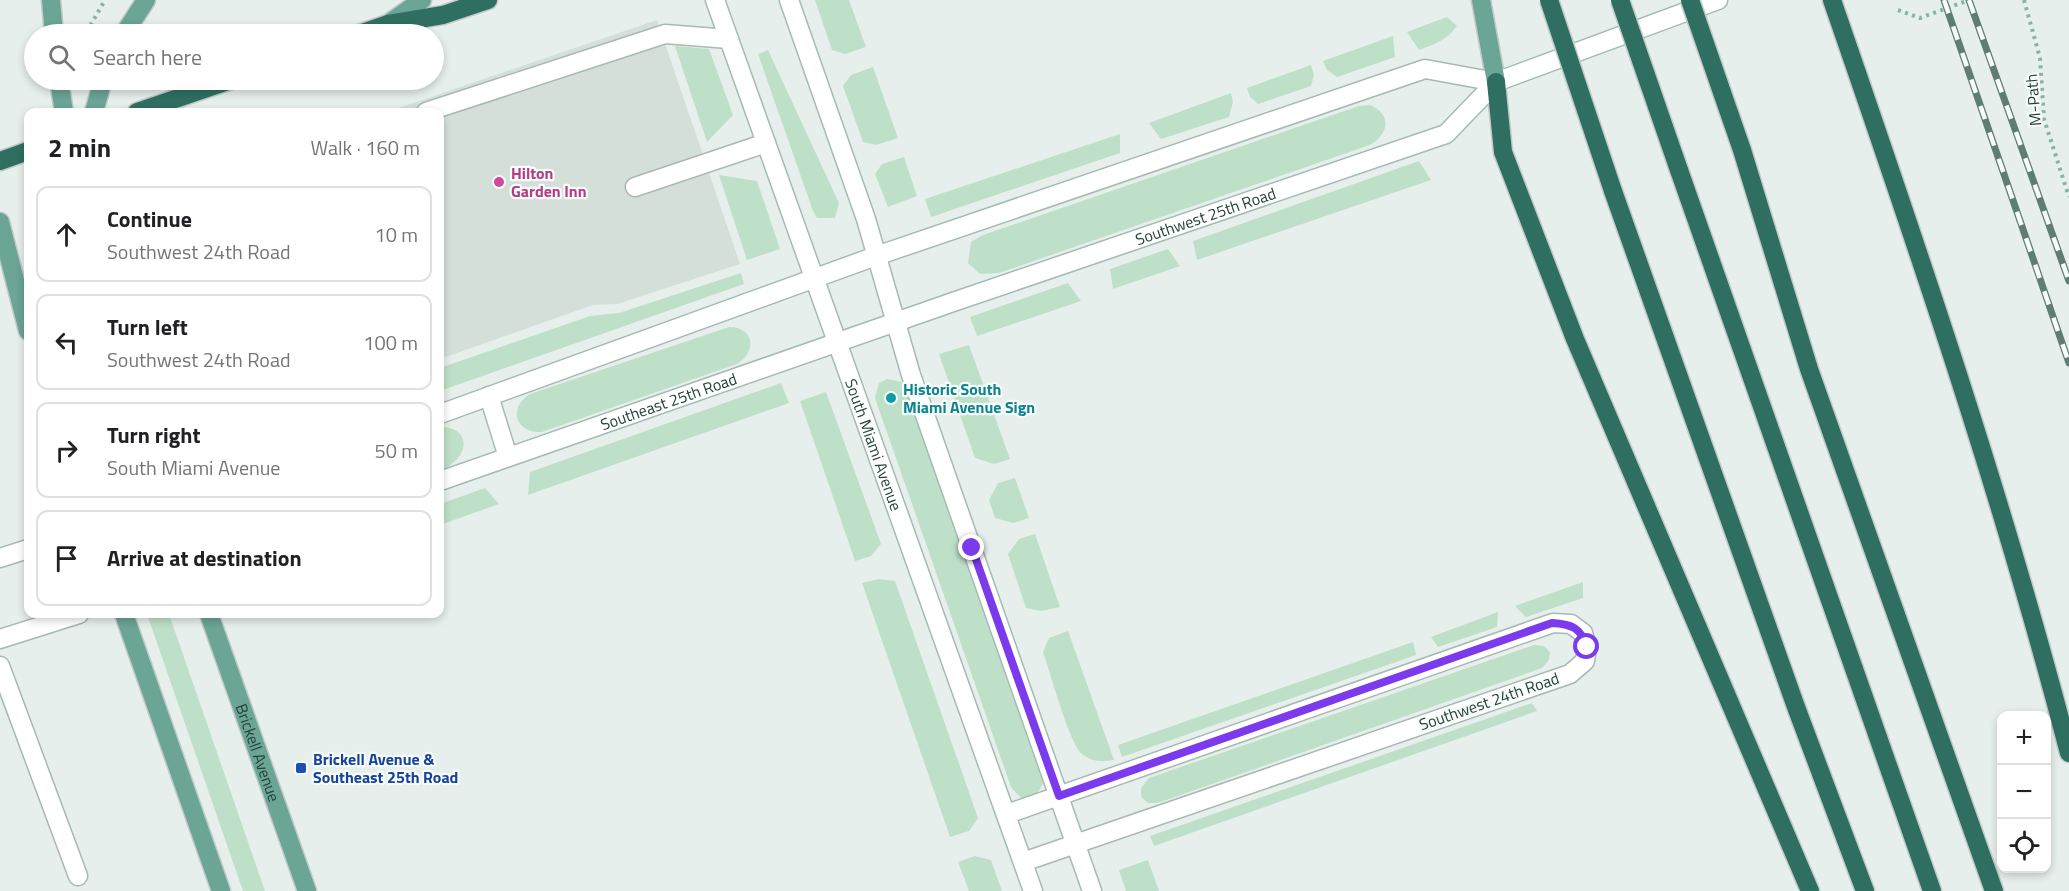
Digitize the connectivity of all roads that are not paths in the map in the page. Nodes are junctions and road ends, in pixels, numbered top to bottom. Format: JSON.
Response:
{"nodes":[{"id":1,"x":51,"y":0,"type":"edge"},
{"id":2,"x":146,"y":0,"type":"edge"},
{"id":3,"x":422,"y":0,"type":"edge"},
{"id":4,"x":488,"y":0,"type":"edge"},
{"id":5,"x":716,"y":0,"type":"edge"},
{"id":6,"x":789,"y":0,"type":"edge"},
{"id":7,"x":1481,"y":0,"type":"edge"},
{"id":8,"x":1549,"y":0,"type":"edge"},
{"id":9,"x":1620,"y":0,"type":"edge"},
{"id":10,"x":1689,"y":0,"type":"edge"},
{"id":11,"x":1718,"y":0,"type":"edge"},
{"id":12,"x":1832,"y":0,"type":"edge"},
{"id":13,"x":53,"y":24,"type":"edge"},
{"id":14,"x":130,"y":24,"type":"edge"},
{"id":15,"x":388,"y":24,"type":"joint"},
{"id":16,"x":729,"y":39,"type":"junction"},
{"id":17,"x":1496,"y":82,"type":"junction"},
{"id":18,"x":61,"y":90,"type":"edge"},
{"id":19,"x":100,"y":90,"type":"edge"},
{"id":20,"x":202,"y":90,"type":"edge"},
{"id":21,"x":63,"y":108,"type":"edge"},
{"id":22,"x":95,"y":108,"type":"edge"},
{"id":23,"x":149,"y":108,"type":"edge"},
{"id":24,"x":438,"y":108,"type":"edge"},
{"id":25,"x":766,"y":143,"type":"junction"},
{"id":26,"x":24,"y":152,"type":"edge"},
{"id":27,"x":0,"y":160,"type":"edge"},
{"id":28,"x":635,"y":187,"type":"dead end"},
{"id":29,"x":0,"y":222,"type":"edge"},
{"id":30,"x":876,"y":256,"type":"junction"},
{"id":31,"x":814,"y":279,"type":"junction"},
{"id":32,"x":24,"y":315,"type":"edge"},
{"id":33,"x":897,"y":322,"type":"junction"},
{"id":34,"x":836,"y":343,"type":"junction"},
{"id":35,"x":489,"y":396,"type":"junction"},
{"id":36,"x":444,"y":413,"type":"edge"},
{"id":37,"x":508,"y":457,"type":"junction"},
{"id":38,"x":444,"y":480,"type":"edge"},
{"id":39,"x":24,"y":550,"type":"edge"},
{"id":40,"x":0,"y":558,"type":"edge"},
{"id":41,"x":66,"y":618,"type":"edge"},
{"id":42,"x":125,"y":618,"type":"edge"},
{"id":43,"x":212,"y":622,"type":"edge"},
{"id":44,"x":0,"y":639,"type":"edge"},
{"id":45,"x":0,"y":666,"type":"edge"},
{"id":46,"x":2069,"y":753,"type":"edge"},
{"id":47,"x":1059,"y":796,"type":"junction"},
{"id":48,"x":1007,"y":814,"type":"junction"},
{"id":49,"x":1076,"y":845,"type":"junction"},
{"id":50,"x":1023,"y":862,"type":"junction"},
{"id":51,"x":78,"y":876,"type":"dead end"},
{"id":52,"x":221,"y":891,"type":"edge"},
{"id":53,"x":307,"y":891,"type":"edge"},
{"id":54,"x":1033,"y":891,"type":"edge"},
{"id":55,"x":1092,"y":891,"type":"edge"},
{"id":56,"x":1810,"y":891,"type":"edge"},
{"id":57,"x":1865,"y":891,"type":"edge"},
{"id":58,"x":1932,"y":891,"type":"edge"},
{"id":59,"x":1994,"y":891,"type":"edge"}],
"edges":[{"from":1,"to":13,"type":"main road"},
{"from":2,"to":14,"type":"main road"},
{"from":3,"to":15,"type":"main road"},
{"from":4,"to":15,"type":"highway"},
{"from":5,"to":16,"type":"main road","name":"South Miami Avenue"},
{"from":6,"to":30,"type":"main road"},
{"from":7,"to":17,"type":"main road"},
{"from":8,"to":57,"type":"highway","bridge":true},
{"from":9,"to":58,"type":"highway","bridge":true},
{"from":10,"to":59,"type":"highway","bridge":true},
{"from":11,"to":17,"type":"main road","name":"Southwest 25th Road"},
{"from":12,"to":46,"type":"highway"},
{"from":16,"to":24,"type":"main road"},
{"from":16,"to":25,"type":"main road","name":"South Miami Avenue"},
{"from":17,"to":30,"type":"main road"},
{"from":17,"to":33,"type":"main road","name":"Southwest 25th Road"},
{"from":17,"to":56,"type":"highway"},
{"from":18,"to":21,"type":"main road"},
{"from":19,"to":22,"type":"main road"},
{"from":20,"to":23,"type":"highway"},
{"from":25,"to":28,"type":"main road"},
{"from":25,"to":31,"type":"main road","name":"South Miami Avenue"},
{"from":26,"to":27,"type":"highway"},
{"from":29,"to":32,"type":"main road"},
{"from":30,"to":31,"type":"main road"},
{"from":30,"to":33,"type":"main road"},
{"from":31,"to":34,"type":"main road","name":"South Miami Avenue"},
{"from":31,"to":35,"type":"main road"},
{"from":33,"to":34,"type":"main road","name":"Southeast 25th Road"},
{"from":33,"to":47,"type":"main road"},
{"from":34,"to":37,"type":"main road","name":"Southeast 25th Road"},
{"from":34,"to":48,"type":"main road","name":"South Miami Avenue"},
{"from":35,"to":36,"type":"main road"},
{"from":35,"to":37,"type":"main road"},
{"from":37,"to":38,"type":"main road","name":"Southeast 25th Road"},
{"from":39,"to":40,"type":"main road"},
{"from":41,"to":44,"type":"main road"},
{"from":42,"to":52,"type":"main road"},
{"from":43,"to":53,"type":"main road","name":"Brickell Avenue"},
{"from":45,"to":51,"type":"main road"},
{"from":47,"to":48,"type":"main road","name":"Southwest 24th Road"},
{"from":47,"to":49,"type":"main road"},
{"from":47,"to":49,"type":"main road","name":"Southwest 24th Road"},
{"from":48,"to":50,"type":"main road","name":"South Miami Avenue"},
{"from":49,"to":50,"type":"main road","name":"Southwest 24th Road"},
{"from":49,"to":55,"type":"main road"},
{"from":50,"to":54,"type":"main road","name":"South Miami Avenue"}]}
